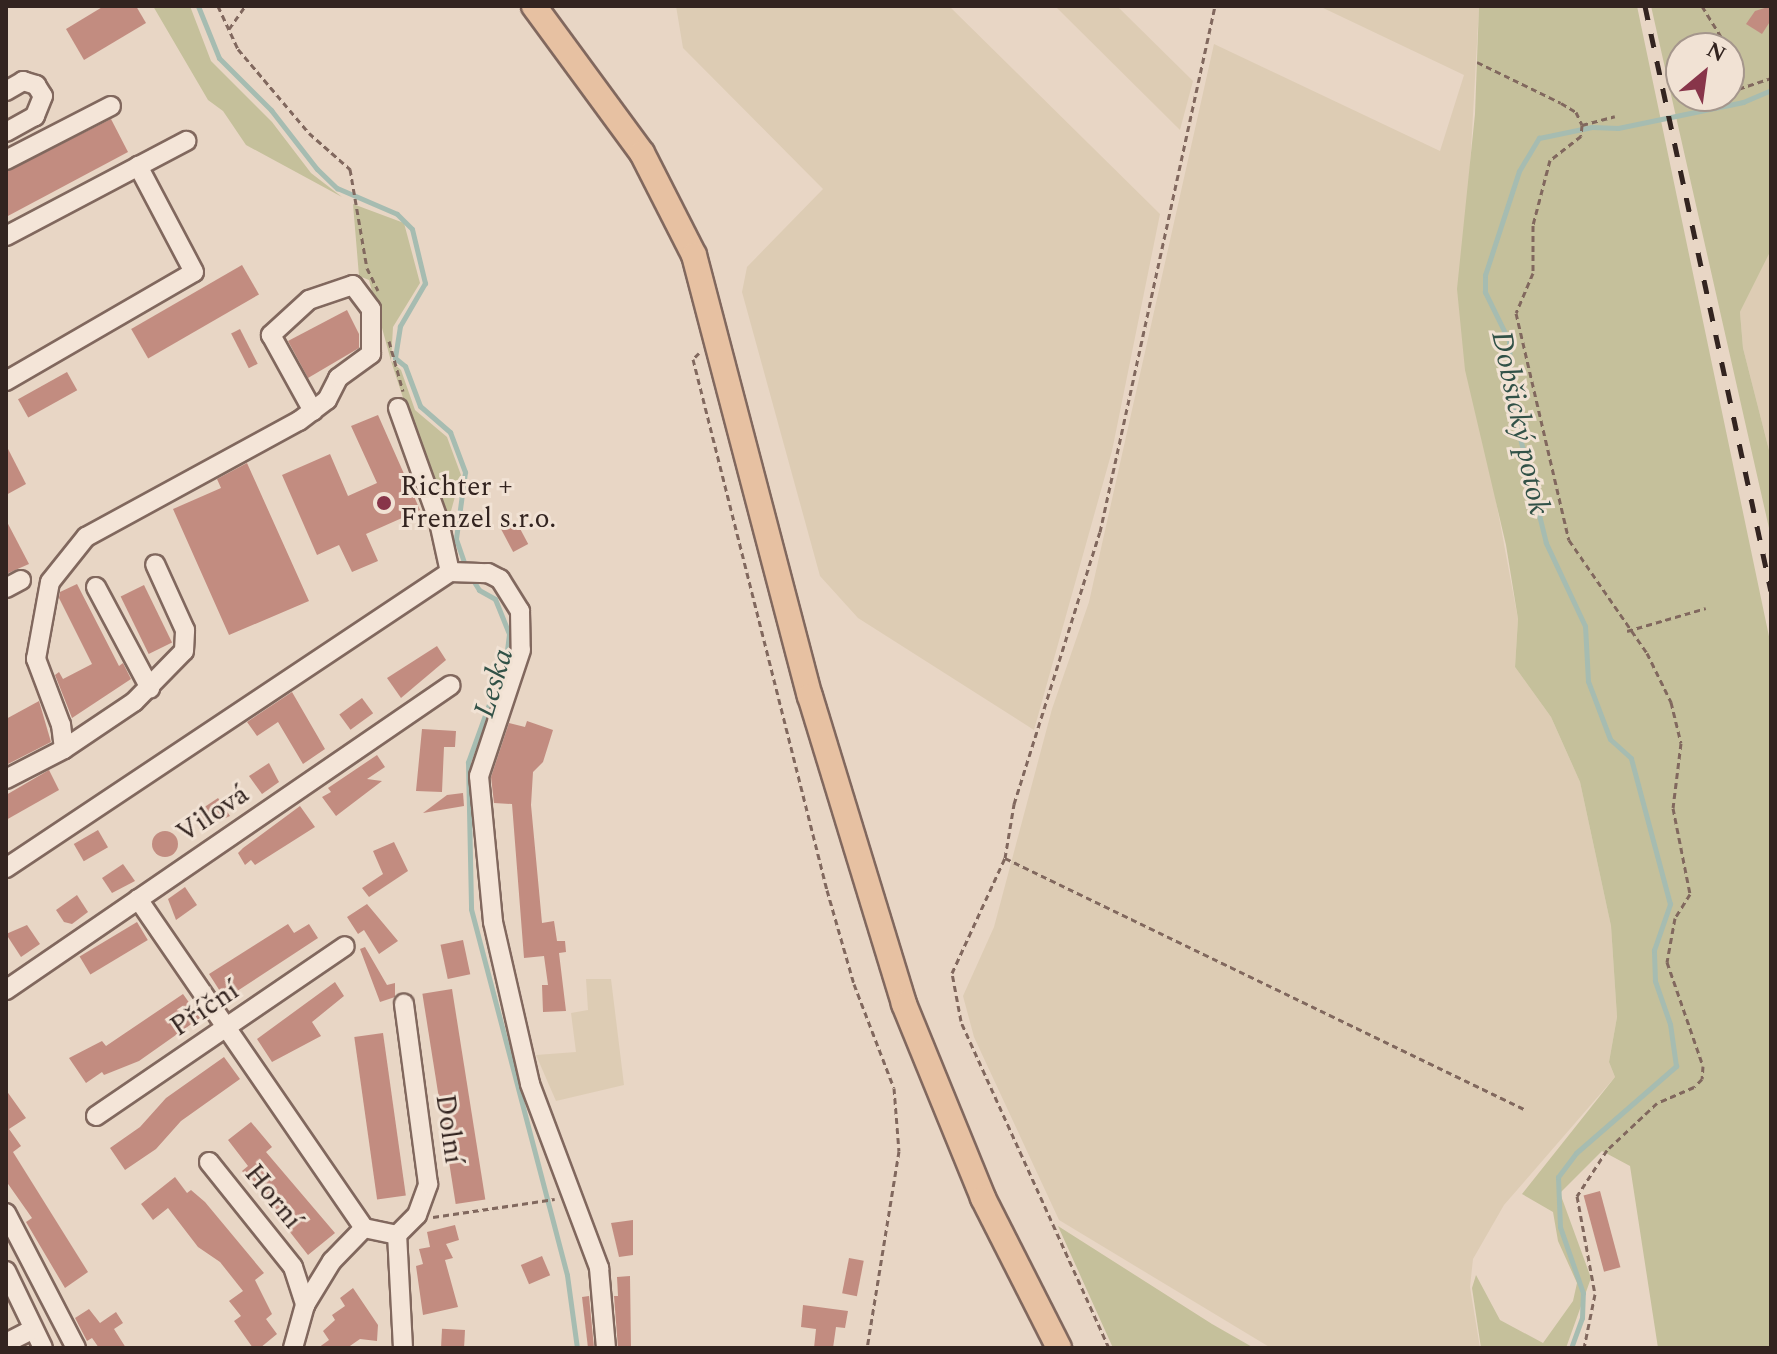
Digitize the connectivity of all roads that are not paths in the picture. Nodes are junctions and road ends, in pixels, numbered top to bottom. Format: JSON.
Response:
{"nodes":[{"id":1,"x":534,"y":6,"type":"edge"},
{"id":2,"x":6,"y":91,"type":"edge"},
{"id":3,"x":111,"y":106,"type":"dead end"},
{"id":4,"x":6,"y":132,"type":"edge"},
{"id":5,"x":186,"y":141,"type":"dead end"},
{"id":6,"x":6,"y":160,"type":"edge"},
{"id":7,"x":138,"y":166,"type":"junction"},
{"id":8,"x":6,"y":236,"type":"edge"},
{"id":9,"x":6,"y":381,"type":"edge"},
{"id":10,"x":398,"y":408,"type":"road end"},
{"id":11,"x":313,"y":411,"type":"junction"},
{"id":12,"x":155,"y":564,"type":"dead end"},
{"id":13,"x":454,"y":572,"type":"junction"},
{"id":14,"x":96,"y":587,"type":"dead end"},
{"id":15,"x":451,"y":685,"type":"dead end"},
{"id":16,"x":150,"y":688,"type":"junction"},
{"id":17,"x":64,"y":749,"type":"junction"},
{"id":18,"x":6,"y":779,"type":"edge"},
{"id":19,"x":6,"y":868,"type":"edge"},
{"id":20,"x":138,"y":899,"type":"junction"},
{"id":21,"x":345,"y":946,"type":"dead end"},
{"id":22,"x":6,"y":990,"type":"edge"},
{"id":23,"x":404,"y":1004,"type":"dead end"},
{"id":24,"x":229,"y":1028,"type":"junction"},
{"id":25,"x":96,"y":1116,"type":"dead end"},
{"id":26,"x":209,"y":1162,"type":"dead end"},
{"id":27,"x":6,"y":1213,"type":"edge"},
{"id":28,"x":364,"y":1228,"type":"junction"},
{"id":29,"x":397,"y":1235,"type":"junction"},
{"id":30,"x":293,"y":1267,"type":"junction"},
{"id":31,"x":6,"y":1271,"type":"edge"},
{"id":32,"x":325,"y":1272,"type":"junction"},
{"id":33,"x":305,"y":1305,"type":"junction"},
{"id":34,"x":33,"y":1329,"type":"junction"},
{"id":35,"x":6,"y":1343,"type":"edge"},
{"id":36,"x":43,"y":1348,"type":"edge"},
{"id":37,"x":76,"y":1348,"type":"edge"},
{"id":38,"x":293,"y":1348,"type":"edge"},
{"id":39,"x":403,"y":1348,"type":"edge"},
{"id":40,"x":606,"y":1348,"type":"edge"},
{"id":41,"x":1059,"y":1348,"type":"edge"}],
"edges":[{"from":1,"to":41,"type":"main road"},
{"from":2,"to":4,"type":"street"},
{"from":3,"to":6,"type":"street"},
{"from":5,"to":7,"type":"street"},
{"from":7,"to":8,"type":"street"},
{"from":7,"to":9,"type":"street"},
{"from":10,"to":13,"type":"street"},
{"from":11,"to":11,"type":"street"},
{"from":11,"to":17,"type":"street"},
{"from":12,"to":16,"type":"street"},
{"from":13,"to":19,"type":"street"},
{"from":13,"to":40,"type":"street"},
{"from":14,"to":16,"type":"street"},
{"from":15,"to":20,"type":"street","name":"Vilová"},
{"from":16,"to":17,"type":"street"},
{"from":17,"to":18,"type":"street"},
{"from":20,"to":22,"type":"street","name":"Vilová"},
{"from":20,"to":24,"type":"street"},
{"from":21,"to":24,"type":"street","name":"Příční"},
{"from":23,"to":29,"type":"street","name":"Dolní"},
{"from":24,"to":25,"type":"street","name":"Příční"},
{"from":24,"to":28,"type":"street"},
{"from":26,"to":30,"type":"street","name":"Horní"},
{"from":27,"to":37,"type":"street"},
{"from":28,"to":29,"type":"street"},
{"from":28,"to":32,"type":"street"},
{"from":29,"to":39,"type":"street"},
{"from":30,"to":32,"type":"street","name":"Horní"},
{"from":30,"to":33,"type":"street","name":"Horní"},
{"from":31,"to":34,"type":"street"},
{"from":32,"to":33,"type":"street"},
{"from":33,"to":38,"type":"street"},
{"from":34,"to":35,"type":"street"},
{"from":34,"to":36,"type":"street"}]}
